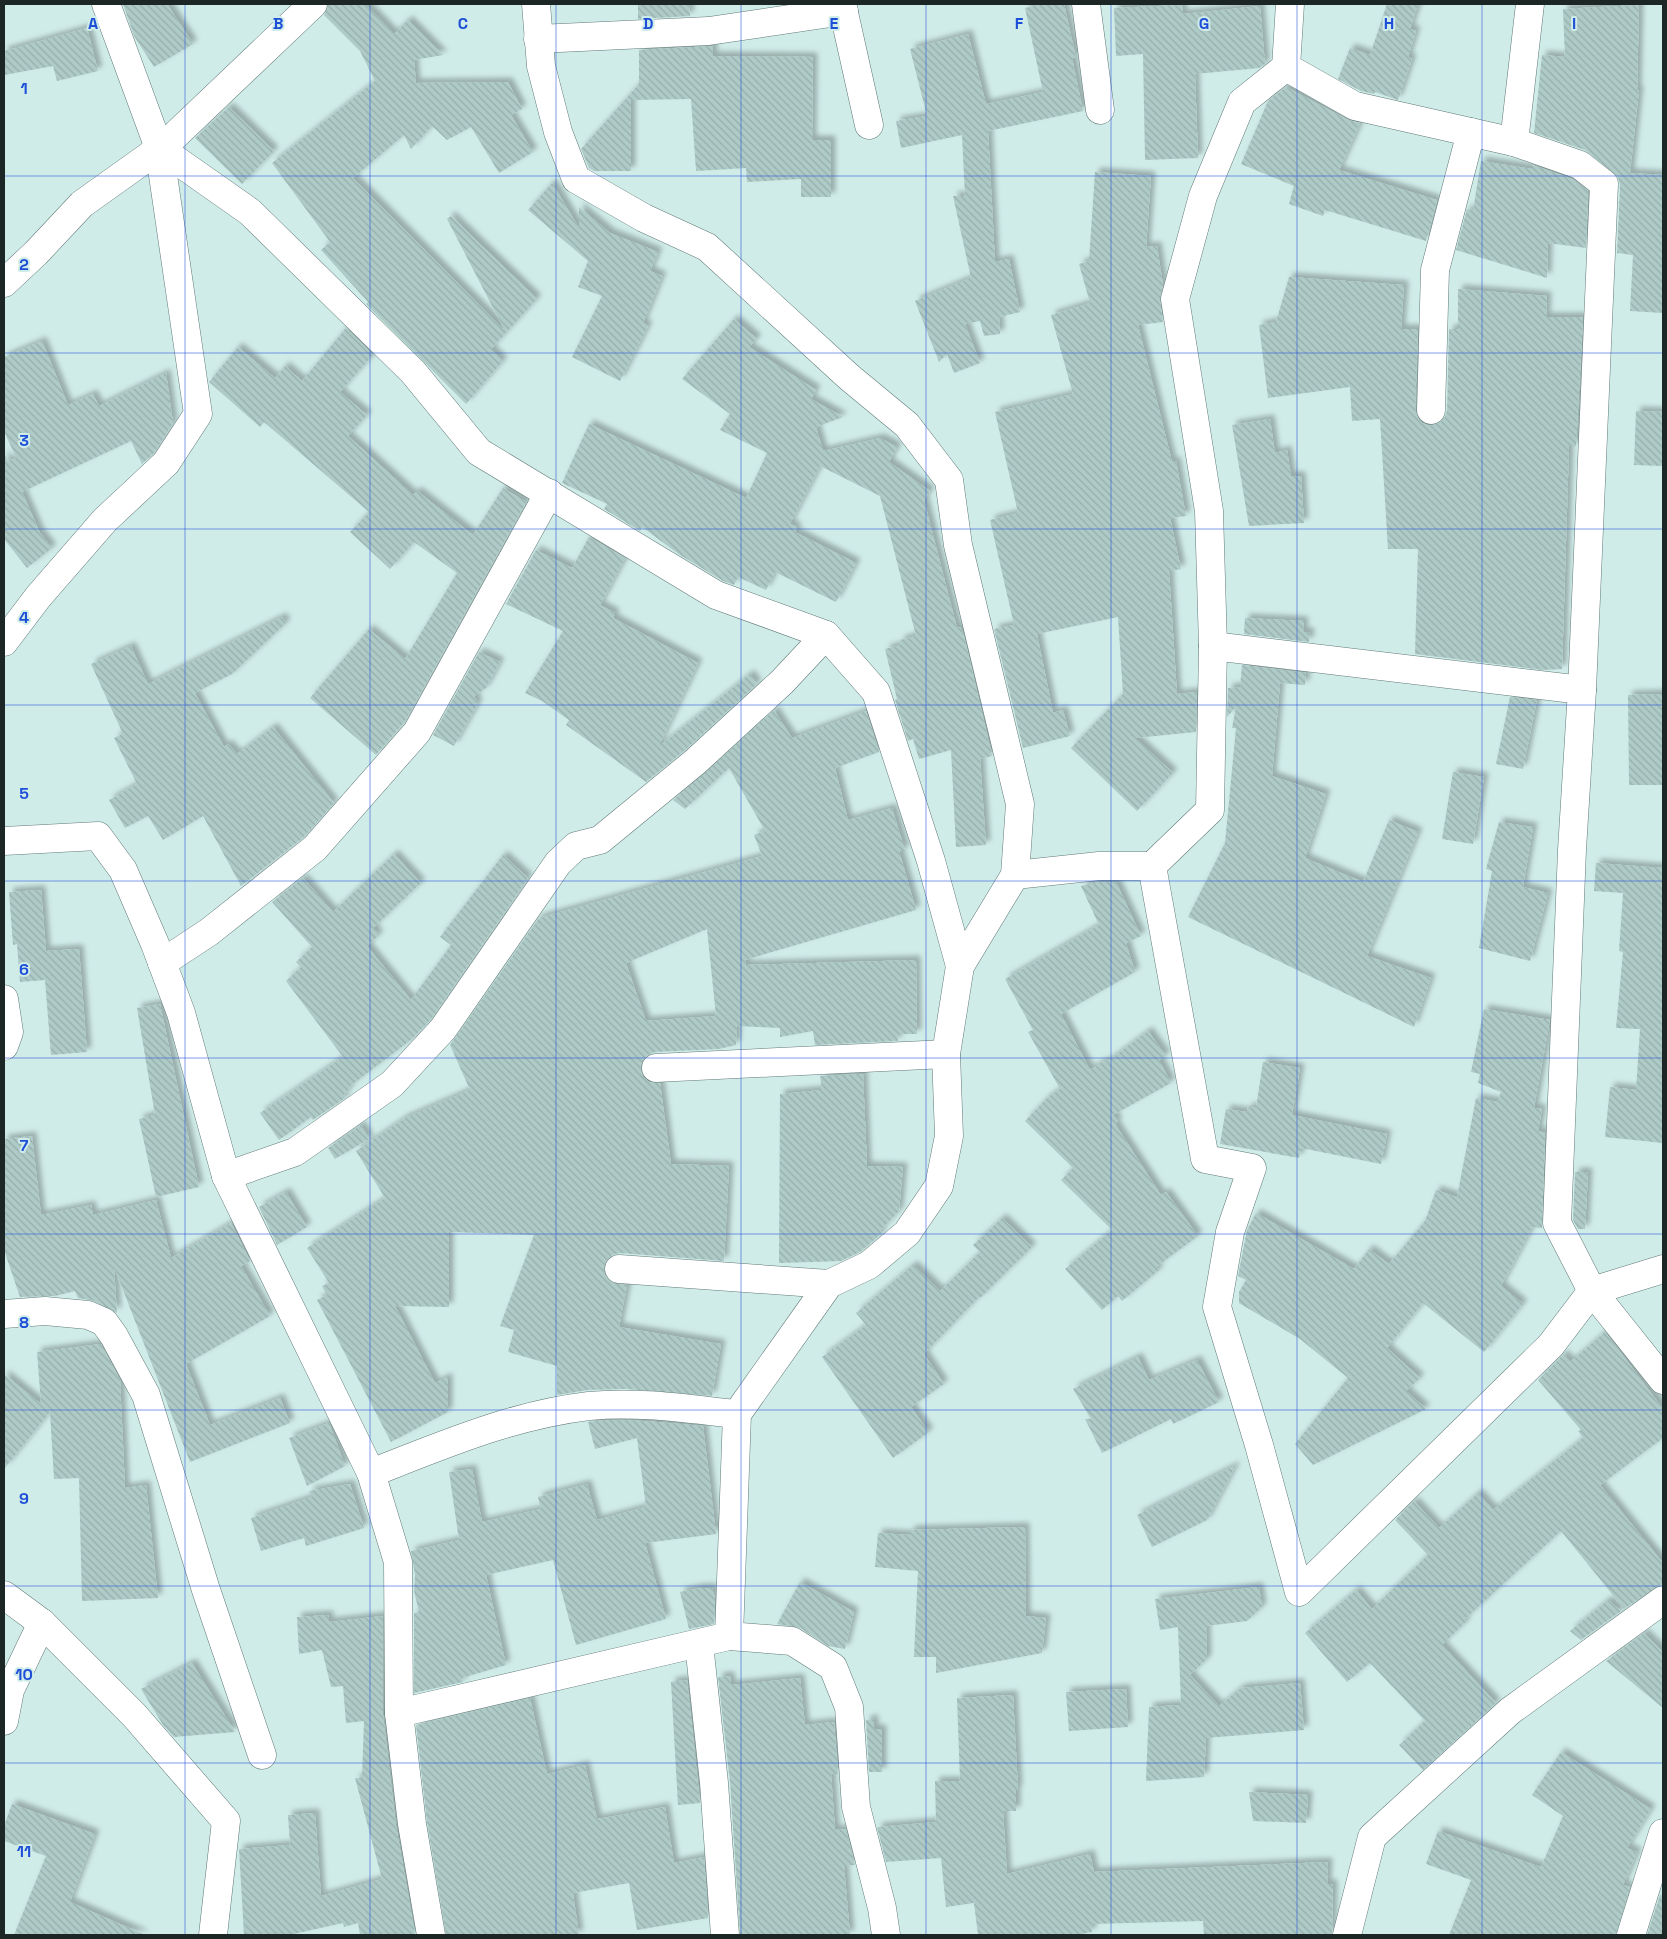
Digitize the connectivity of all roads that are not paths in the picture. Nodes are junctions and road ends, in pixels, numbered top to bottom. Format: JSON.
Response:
{"nodes":[{"id":1,"x":106,"y":4,"type":"edge"},
{"id":2,"x":313,"y":4,"type":"edge"},
{"id":3,"x":536,"y":4,"type":"edge"},
{"id":4,"x":1086,"y":4,"type":"edge"},
{"id":5,"x":1290,"y":4,"type":"edge"},
{"id":6,"x":1530,"y":4,"type":"edge"},
{"id":7,"x":843,"y":7,"type":"edge"},
{"id":8,"x":538,"y":39,"type":"junction"},
{"id":9,"x":1286,"y":67,"type":"junction"},
{"id":10,"x":1100,"y":110,"type":"dead end"},
{"id":11,"x":869,"y":125,"type":"dead end"},
{"id":12,"x":1471,"y":132,"type":"junction"},
{"id":13,"x":1514,"y":142,"type":"junction"},
{"id":14,"x":159,"y":148,"type":"junction"},
{"id":15,"x":4,"y":283,"type":"edge"},
{"id":16,"x":1431,"y":410,"type":"dead end"},
{"id":17,"x":549,"y":493,"type":"junction"},
{"id":18,"x":826,"y":635,"type":"junction"},
{"id":19,"x":4,"y":642,"type":"edge"},
{"id":20,"x":1213,"y":646,"type":"junction"},
{"id":21,"x":1582,"y":690,"type":"junction"},
{"id":22,"x":4,"y":841,"type":"edge"},
{"id":23,"x":1152,"y":866,"type":"junction"},
{"id":24,"x":1015,"y":875,"type":"junction"},
{"id":25,"x":162,"y":963,"type":"junction"},
{"id":26,"x":960,"y":966,"type":"junction"},
{"id":27,"x":4,"y":999,"type":"edge"},
{"id":28,"x":4,"y":1046,"type":"edge"},
{"id":29,"x":946,"y":1054,"type":"junction"},
{"id":30,"x":656,"y":1068,"type":"dead end"},
{"id":31,"x":226,"y":1176,"type":"junction"},
{"id":32,"x":619,"y":1269,"type":"dead end"},
{"id":33,"x":1663,"y":1270,"type":"edge"},
{"id":34,"x":829,"y":1284,"type":"junction"},
{"id":35,"x":1592,"y":1291,"type":"junction"},
{"id":36,"x":4,"y":1314,"type":"edge"},
{"id":37,"x":1663,"y":1380,"type":"edge"},
{"id":38,"x":737,"y":1414,"type":"junction"},
{"id":39,"x":371,"y":1473,"type":"junction"},
{"id":40,"x":4,"y":1595,"type":"edge"},
{"id":41,"x":1663,"y":1600,"type":"edge"},
{"id":42,"x":42,"y":1622,"type":"junction"},
{"id":43,"x":729,"y":1636,"type":"junction"},
{"id":44,"x":699,"y":1644,"type":"junction"},
{"id":45,"x":399,"y":1713,"type":"junction"},
{"id":46,"x":4,"y":1721,"type":"edge"},
{"id":47,"x":262,"y":1755,"type":"dead end"},
{"id":48,"x":1663,"y":1833,"type":"edge"},
{"id":49,"x":213,"y":1935,"type":"edge"},
{"id":50,"x":431,"y":1935,"type":"edge"},
{"id":51,"x":725,"y":1935,"type":"edge"},
{"id":52,"x":886,"y":1935,"type":"edge"},
{"id":53,"x":1347,"y":1935,"type":"edge"},
{"id":54,"x":1631,"y":1935,"type":"edge"}],
"edges":[{"from":1,"to":14,"type":"street"},
{"from":2,"to":14,"type":"street"},
{"from":3,"to":8,"type":"street"},
{"from":4,"to":10,"type":"street"},
{"from":5,"to":9,"type":"street"},
{"from":6,"to":13,"type":"street"},
{"from":7,"to":8,"type":"street"},
{"from":7,"to":11,"type":"street"},
{"from":8,"to":24,"type":"street"},
{"from":9,"to":12,"type":"street"},
{"from":9,"to":20,"type":"street"},
{"from":12,"to":13,"type":"street"},
{"from":12,"to":16,"type":"street"},
{"from":13,"to":21,"type":"street"},
{"from":14,"to":15,"type":"street"},
{"from":14,"to":17,"type":"street"},
{"from":14,"to":19,"type":"street"},
{"from":17,"to":18,"type":"street"},
{"from":17,"to":25,"type":"street"},
{"from":18,"to":26,"type":"street"},
{"from":18,"to":31,"type":"street"},
{"from":20,"to":21,"type":"street"},
{"from":20,"to":23,"type":"street"},
{"from":21,"to":35,"type":"street"},
{"from":22,"to":25,"type":"street"},
{"from":23,"to":24,"type":"street"},
{"from":23,"to":35,"type":"street"},
{"from":24,"to":26,"type":"street"},
{"from":25,"to":31,"type":"street"},
{"from":26,"to":29,"type":"street"},
{"from":27,"to":28,"type":"street"},
{"from":29,"to":30,"type":"street"},
{"from":29,"to":34,"type":"street"},
{"from":31,"to":39,"type":"street"},
{"from":32,"to":34,"type":"street"},
{"from":33,"to":35,"type":"street"},
{"from":34,"to":38,"type":"street"},
{"from":35,"to":37,"type":"street"},
{"from":36,"to":47,"type":"street"},
{"from":38,"to":39,"type":"street"},
{"from":38,"to":43,"type":"street"},
{"from":39,"to":45,"type":"street"},
{"from":40,"to":42,"type":"street"},
{"from":41,"to":53,"type":"street"},
{"from":42,"to":46,"type":"street"},
{"from":42,"to":49,"type":"street"},
{"from":43,"to":44,"type":"street"},
{"from":43,"to":52,"type":"street"},
{"from":44,"to":45,"type":"street"},
{"from":44,"to":51,"type":"street"},
{"from":45,"to":50,"type":"street"},
{"from":48,"to":54,"type":"street"}]}
